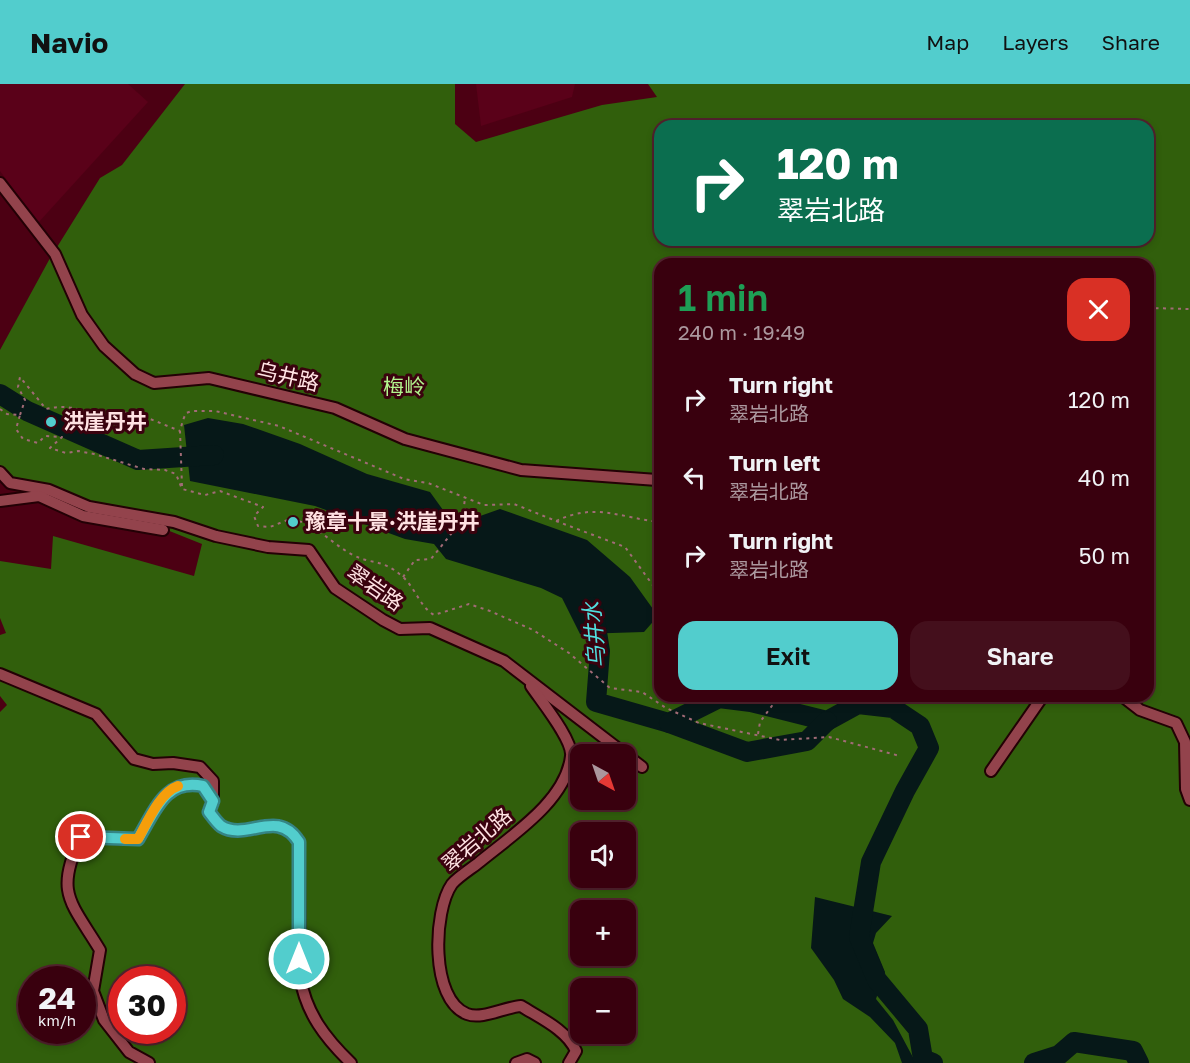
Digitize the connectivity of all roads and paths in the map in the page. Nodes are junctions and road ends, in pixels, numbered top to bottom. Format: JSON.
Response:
{"nodes":[{"id":1,"x":0,"y":183,"type":"edge"},
{"id":2,"x":1154,"y":308,"type":"edge"},
{"id":3,"x":1190,"y":309,"type":"edge"},
{"id":4,"x":0,"y":409,"type":"edge"},
{"id":5,"x":20,"y":415,"type":"junction"},
{"id":6,"x":180,"y":431,"type":"junction"},
{"id":7,"x":0,"y":472,"type":"edge"},
{"id":8,"x":654,"y":480,"type":"edge"},
{"id":9,"x":182,"y":489,"type":"junction"},
{"id":10,"x":465,"y":498,"type":"junction"},
{"id":11,"x":0,"y":501,"type":"edge"},
{"id":12,"x":556,"y":521,"type":"junction"},
{"id":13,"x":654,"y":521,"type":"edge"},
{"id":14,"x":163,"y":530,"type":"dead end"},
{"id":15,"x":403,"y":577,"type":"junction"},
{"id":16,"x":654,"y":587,"type":"edge"},
{"id":17,"x":0,"y":674,"type":"edge"},
{"id":18,"x":526,"y":678,"type":"junction"},
{"id":19,"x":654,"y":700,"type":"edge"},
{"id":20,"x":657,"y":702,"type":"edge"},
{"id":21,"x":772,"y":702,"type":"edge"},
{"id":22,"x":1039,"y":702,"type":"edge"},
{"id":23,"x":1130,"y":702,"type":"edge"},
{"id":24,"x":758,"y":736,"type":"junction"},
{"id":25,"x":900,"y":756,"type":"dead end"},
{"id":26,"x":642,"y":767,"type":"dead end"},
{"id":27,"x":991,"y":771,"type":"dead end"},
{"id":28,"x":1190,"y":800,"type":"edge"},
{"id":29,"x":213,"y":801,"type":"junction"},
{"id":30,"x":149,"y":1063,"type":"edge"},
{"id":31,"x":351,"y":1063,"type":"edge"},
{"id":32,"x":516,"y":1063,"type":"edge"},
{"id":33,"x":535,"y":1063,"type":"edge"},
{"id":34,"x":569,"y":1063,"type":"edge"}],
"edges":[{"from":1,"to":8,"type":"street","name":"乌井路"},
{"from":2,"to":3,"type":"path"},
{"from":4,"to":5,"type":"path"},
{"from":5,"to":6,"type":"path"},
{"from":5,"to":9,"type":"path"},
{"from":6,"to":9,"type":"path"},
{"from":6,"to":10,"type":"path"},
{"from":7,"to":18,"type":"street","name":"翠岩路"},
{"from":9,"to":15,"type":"path"},
{"from":10,"to":12,"type":"path"},
{"from":10,"to":15,"type":"path"},
{"from":11,"to":14,"type":"street"},
{"from":12,"to":13,"type":"path"},
{"from":12,"to":16,"type":"path"},
{"from":15,"to":19,"type":"path"},
{"from":17,"to":29,"type":"street"},
{"from":18,"to":26,"type":"street","name":"翠岩路"},
{"from":18,"to":34,"type":"street","name":"翠岩北路"},
{"from":20,"to":24,"type":"path"},
{"from":21,"to":24,"type":"path"},
{"from":22,"to":27,"type":"street"},
{"from":23,"to":28,"type":"street"},
{"from":24,"to":25,"type":"path"},
{"from":29,"to":30,"type":"street"},
{"from":29,"to":31,"type":"street"},
{"from":32,"to":33,"type":"street"}]}
